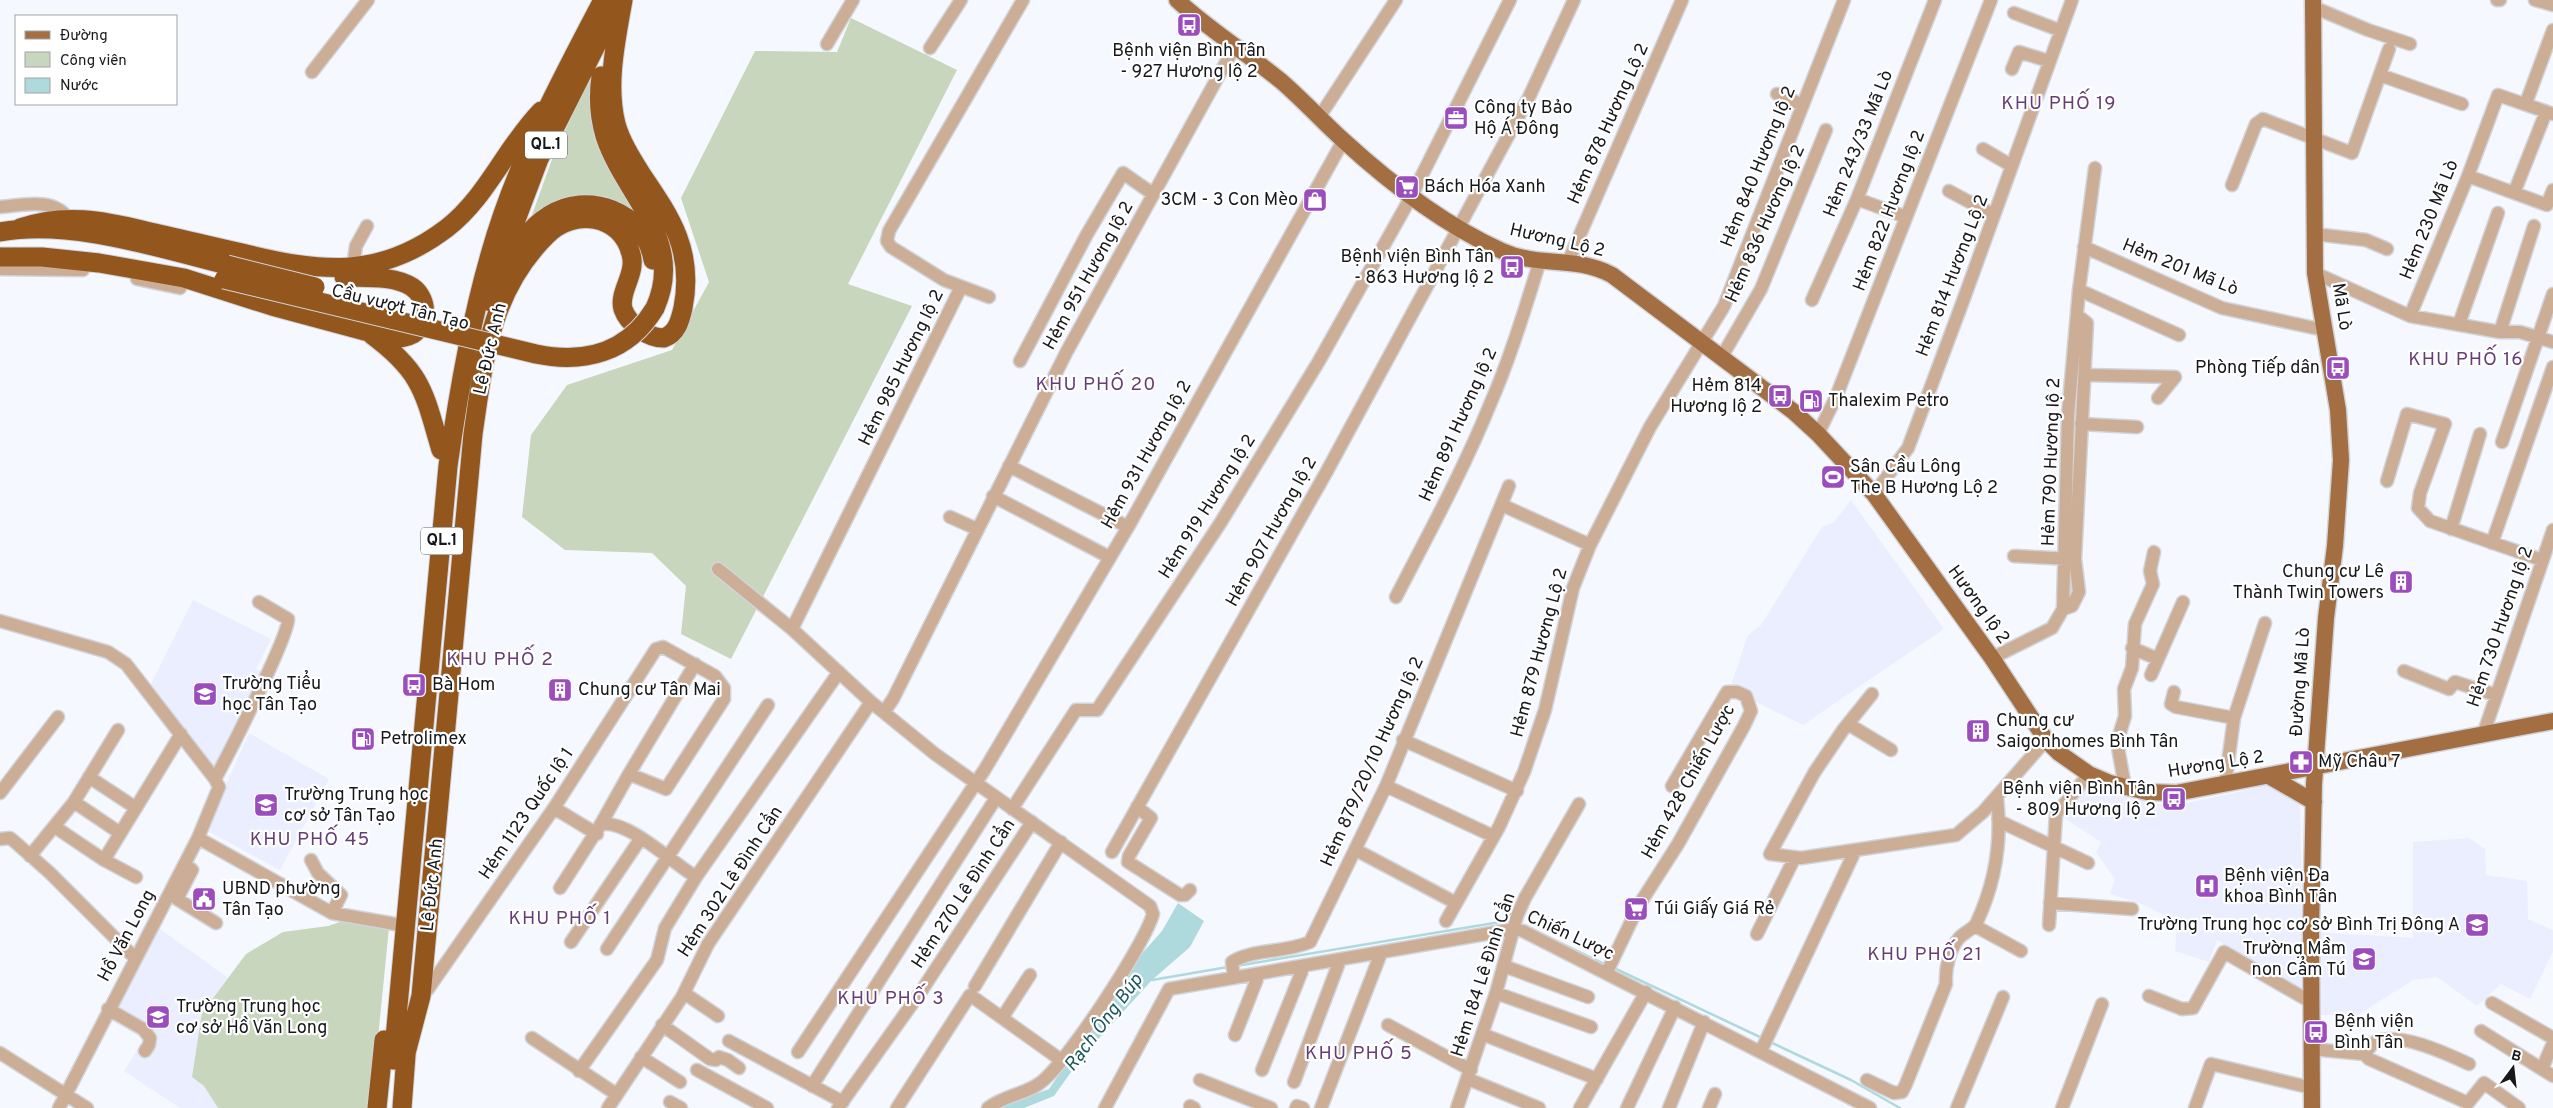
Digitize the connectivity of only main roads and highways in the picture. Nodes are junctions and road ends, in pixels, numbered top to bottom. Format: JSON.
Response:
{"nodes":[{"id":1,"x":590,"y":0,"type":"edge"},
{"id":2,"x":1176,"y":0,"type":"edge"},
{"id":3,"x":614,"y":3,"type":"edge"},
{"id":4,"x":2313,"y":4,"type":"edge"},
{"id":5,"x":554,"y":88,"type":"junction"},
{"id":6,"x":535,"y":117,"type":"junction"},
{"id":7,"x":592,"y":204,"type":"junction"},
{"id":8,"x":20,"y":228,"type":"junction"},
{"id":9,"x":0,"y":232,"type":"edge"},
{"id":10,"x":548,"y":234,"type":"junction"},
{"id":11,"x":0,"y":249,"type":"edge"},
{"id":12,"x":0,"y":257,"type":"edge"},
{"id":13,"x":289,"y":265,"type":"junction"},
{"id":14,"x":226,"y":272,"type":"junction"},
{"id":15,"x":496,"y":283,"type":"junction"},
{"id":16,"x":651,"y":304,"type":"junction"},
{"id":17,"x":367,"y":332,"type":"junction"},
{"id":18,"x":470,"y":433,"type":"junction"},
{"id":19,"x":441,"y":450,"type":"junction"},
{"id":20,"x":1874,"y":494,"type":"joint"},
{"id":21,"x":2326,"y":618,"type":"joint"},
{"id":22,"x":2553,"y":721,"type":"edge"},
{"id":23,"x":2046,"y":740,"type":"joint"},
{"id":24,"x":2315,"y":768,"type":"junction"},
{"id":25,"x":2269,"y":776,"type":"junction"},
{"id":26,"x":2314,"y":802,"type":"junction"},
{"id":27,"x":385,"y":1034,"type":"junction"},
{"id":28,"x":406,"y":1053,"type":"junction"},
{"id":29,"x":392,"y":1080,"type":"junction"},
{"id":30,"x":378,"y":1108,"type":"edge"},
{"id":31,"x":389,"y":1108,"type":"edge"},
{"id":32,"x":402,"y":1108,"type":"edge"},
{"id":33,"x":2312,"y":1108,"type":"edge"}],
"edges":[{"from":1,"to":5,"type":"highway","name":"Lê Đức Anh","number":"QL.1"},
{"from":2,"to":20,"type":"main road","name":"Hương Lộ 2"},
{"from":3,"to":5,"type":"highway","name":"Lê Đức Anh","number":"QL.1"},
{"from":3,"to":10,"type":"highway","name":"Lê Đức Anh","number":"QL.1"},
{"from":3,"to":15,"type":"highway","name":"Lê Đức Anh","number":"QL.1"},
{"from":3,"to":16,"type":"highway"},
{"from":4,"to":21,"type":"main road","name":"Mã Lò"},
{"from":5,"to":6,"type":"highway"},
{"from":5,"to":29,"type":"highway","name":"Lê Đức Anh","number":"QL.1"},
{"from":6,"to":13,"type":"highway"},
{"from":6,"to":19,"type":"highway","name":"Lê Đức Anh","number":"QL.1"},
{"from":7,"to":10,"type":"highway"},
{"from":7,"to":15,"type":"highway"},
{"from":7,"to":16,"type":"highway"},
{"from":8,"to":9,"type":"highway"},
{"from":8,"to":13,"type":"highway"},
{"from":8,"to":14,"type":"highway"},
{"from":10,"to":18,"type":"highway","name":"Lê Đức Anh","number":"QL.1"},
{"from":11,"to":14,"type":"highway"},
{"from":12,"to":17,"type":"highway"},
{"from":13,"to":17,"type":"highway"},
{"from":14,"to":16,"type":"highway","bridge":true},
{"from":15,"to":18,"type":"highway","name":"Lê Đức Anh","number":"QL.1"},
{"from":17,"to":19,"type":"highway"},
{"from":18,"to":28,"type":"highway","name":"Lê Đức Anh","number":"QL.1"},
{"from":18,"to":28,"type":"highway","name":"Lê Đức Anh","number":"QL.1"},
{"from":19,"to":27,"type":"highway","name":"Lê Đức Anh","number":"QL.1"},
{"from":20,"to":23,"type":"main road","name":"Hương lộ 2"},
{"from":21,"to":24,"type":"main road","name":"Đường Mã Lò"},
{"from":22,"to":24,"type":"main road","name":"Hương Lộ 2"},
{"from":23,"to":25,"type":"main road","name":"Hương Lộ 2"},
{"from":24,"to":25,"type":"main road","name":"Hương Lộ 2"},
{"from":24,"to":26,"type":"main road","name":"Đường Mã Lò"},
{"from":25,"to":26,"type":"main road"},
{"from":26,"to":33,"type":"main road","name":"Đường Mã Lò"},
{"from":27,"to":29,"type":"highway"},
{"from":27,"to":30,"type":"highway","name":"Lê Đức Anh","number":"QL.1"},
{"from":28,"to":32,"type":"highway","name":"Lê Đức Anh","number":"QL.1"},
{"from":29,"to":31,"type":"highway","name":"Lê Đức Anh","number":"QL.1"}]}
